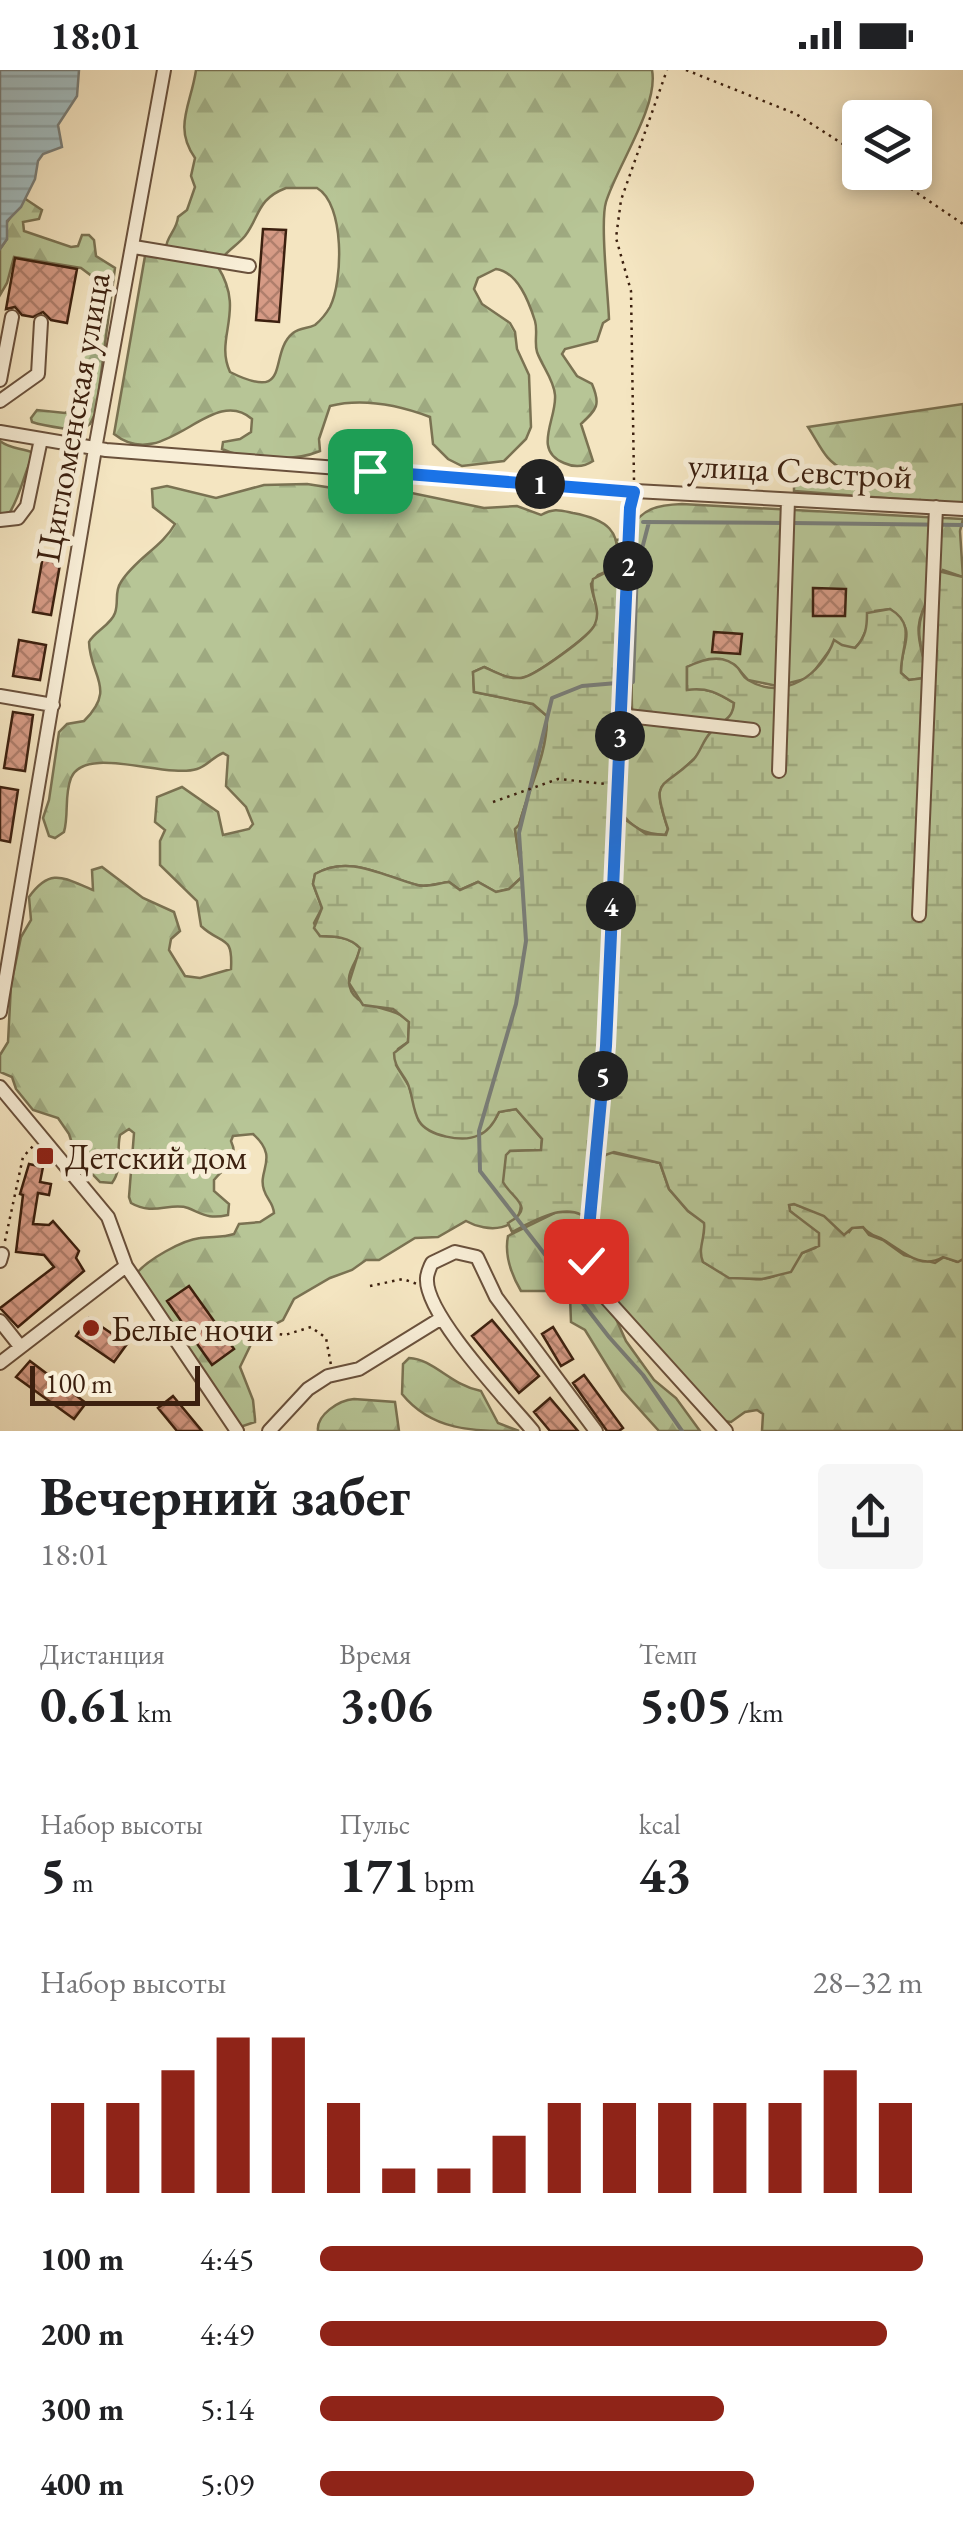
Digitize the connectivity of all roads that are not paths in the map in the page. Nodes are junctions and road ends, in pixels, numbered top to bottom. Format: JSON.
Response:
{"nodes":[{"id":1,"x":164,"y":70,"type":"edge"},
{"id":2,"x":134,"y":247,"type":"junction"},
{"id":3,"x":249,"y":266,"type":"dead end"},
{"id":4,"x":12,"y":316,"type":"dead end"},
{"id":5,"x":40,"y":322,"type":"dead end"},
{"id":6,"x":0,"y":380,"type":"edge"},
{"id":7,"x":0,"y":401,"type":"edge"},
{"id":8,"x":0,"y":432,"type":"edge"},
{"id":9,"x":41,"y":439,"type":"junction"},
{"id":10,"x":95,"y":449,"type":"junction"},
{"id":11,"x":634,"y":492,"type":"junction"},
{"id":12,"x":788,"y":500,"type":"junction"},
{"id":13,"x":936,"y":508,"type":"junction"},
{"id":14,"x":963,"y":509,"type":"edge"},
{"id":15,"x":0,"y":520,"type":"edge"},
{"id":16,"x":0,"y":696,"type":"edge"},
{"id":17,"x":53,"y":706,"type":"junction"},
{"id":18,"x":623,"y":708,"type":"junction"},
{"id":19,"x":754,"y":730,"type":"dead end"},
{"id":20,"x":779,"y":772,"type":"dead end"},
{"id":21,"x":920,"y":915,"type":"dead end"},
{"id":22,"x":7,"y":925,"type":"edge"},
{"id":23,"x":0,"y":1012,"type":"edge"},
{"id":24,"x":0,"y":1087,"type":"edge"},
{"id":25,"x":126,"y":1266,"type":"junction"},
{"id":26,"x":440,"y":1319,"type":"junction"},
{"id":27,"x":0,"y":1321,"type":"edge"},
{"id":28,"x":19,"y":1345,"type":"junction"},
{"id":29,"x":0,"y":1363,"type":"edge"},
{"id":30,"x":237,"y":1431,"type":"edge"},
{"id":31,"x":269,"y":1431,"type":"edge"},
{"id":32,"x":533,"y":1431,"type":"edge"},
{"id":33,"x":596,"y":1431,"type":"edge"},
{"id":34,"x":726,"y":1431,"type":"edge"}],
"edges":[{"from":1,"to":2,"type":"street","name":"Цигломенская улица"},
{"from":2,"to":3,"type":"street"},
{"from":2,"to":10,"type":"street","name":"Цигломенская улица"},
{"from":4,"to":6,"type":"street"},
{"from":5,"to":7,"type":"street"},
{"from":8,"to":9,"type":"street","name":"улица Севстрой"},
{"from":9,"to":10,"type":"street","name":"улица Севстрой"},
{"from":9,"to":15,"type":"street"},
{"from":10,"to":11,"type":"street","name":"улица Севстрой"},
{"from":10,"to":17,"type":"street","name":"Цигломенская улица"},
{"from":11,"to":12,"type":"street","name":"улица Севстрой"},
{"from":11,"to":18,"type":"street"},
{"from":12,"to":13,"type":"street","name":"улица Севстрой"},
{"from":12,"to":20,"type":"street"},
{"from":13,"to":14,"type":"street","name":"улица Севстрой"},
{"from":13,"to":21,"type":"street"},
{"from":16,"to":17,"type":"street"},
{"from":17,"to":22,"type":"street","name":"Цигломенская улица"},
{"from":18,"to":19,"type":"street"},
{"from":18,"to":34,"type":"street"},
{"from":22,"to":23,"type":"street","name":"Цигломенская улица"},
{"from":24,"to":25,"type":"street"},
{"from":25,"to":28,"type":"street"},
{"from":25,"to":30,"type":"street"},
{"from":26,"to":31,"type":"street"},
{"from":26,"to":32,"type":"street"},
{"from":26,"to":33,"type":"street"},
{"from":27,"to":28,"type":"street"},
{"from":28,"to":29,"type":"street"}]}
